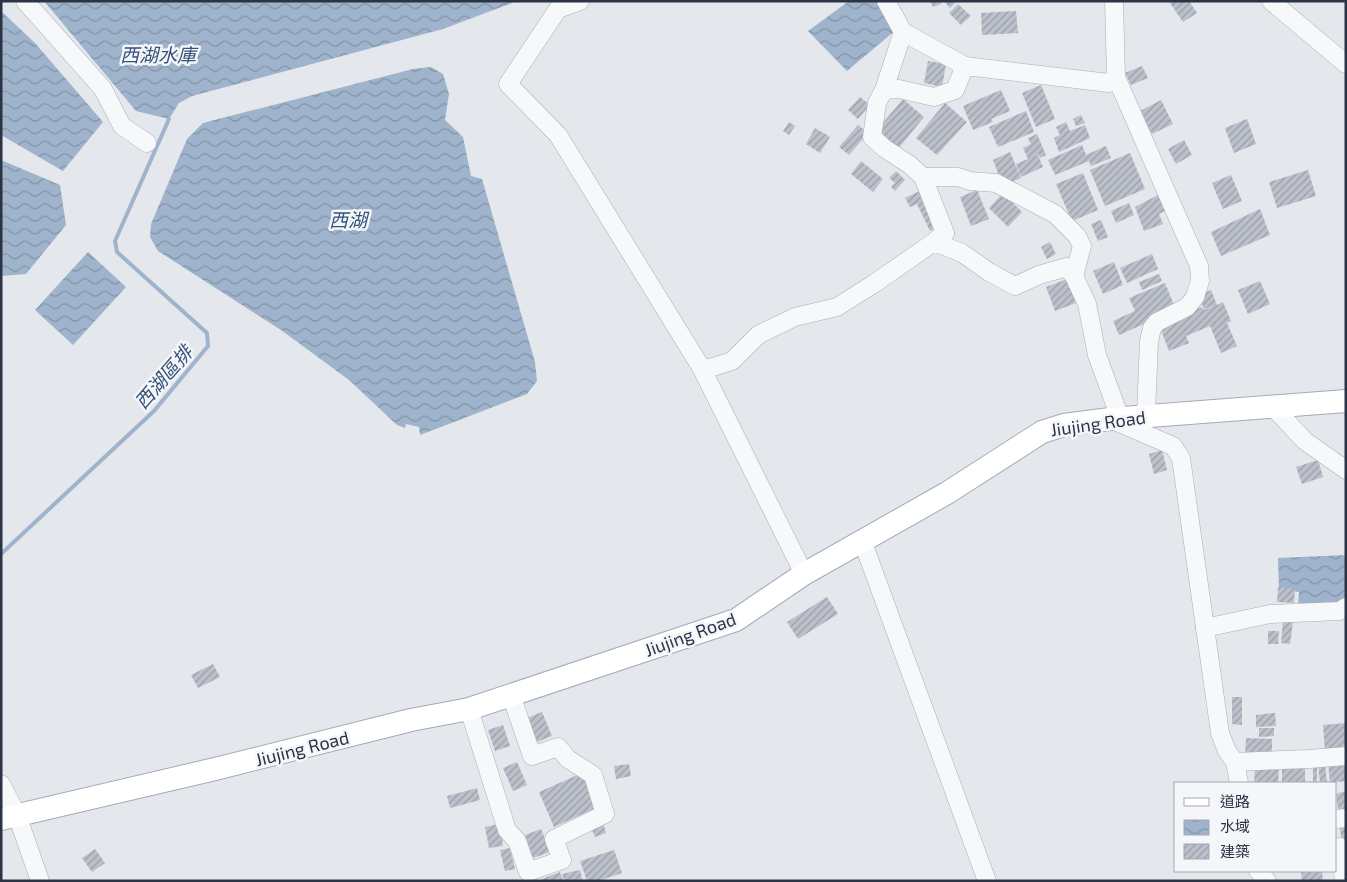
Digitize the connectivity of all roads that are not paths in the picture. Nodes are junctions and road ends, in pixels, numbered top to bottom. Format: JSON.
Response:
{"nodes":[{"id":1,"x":26,"y":1,"type":"edge"},
{"id":2,"x":580,"y":1,"type":"edge"},
{"id":3,"x":886,"y":1,"type":"edge"},
{"id":4,"x":1114,"y":1,"type":"edge"},
{"id":5,"x":1270,"y":1,"type":"edge"},
{"id":6,"x":904,"y":32,"type":"junction"},
{"id":7,"x":1346,"y":64,"type":"edge"},
{"id":8,"x":965,"y":66,"type":"junction"},
{"id":9,"x":1116,"y":77,"type":"junction"},
{"id":10,"x":884,"y":90,"type":"junction"},
{"id":11,"x":147,"y":143,"type":"dead end"},
{"id":12,"x":923,"y":177,"type":"junction"},
{"id":13,"x":934,"y":242,"type":"junction"},
{"id":14,"x":1074,"y":276,"type":"junction"},
{"id":15,"x":702,"y":369,"type":"junction"},
{"id":16,"x":1346,"y":400,"type":"edge"},
{"id":17,"x":1273,"y":407,"type":"junction"},
{"id":18,"x":1146,"y":415,"type":"junction"},
{"id":19,"x":1115,"y":418,"type":"junction"},
{"id":20,"x":1346,"y":470,"type":"edge"},
{"id":21,"x":862,"y":540,"type":"junction"},
{"id":22,"x":804,"y":574,"type":"junction"},
{"id":23,"x":1346,"y":607,"type":"edge"},
{"id":24,"x":1205,"y":628,"type":"junction"},
{"id":25,"x":511,"y":695,"type":"junction"},
{"id":26,"x":469,"y":709,"type":"junction"},
{"id":27,"x":1346,"y":756,"type":"edge"},
{"id":28,"x":1235,"y":762,"type":"junction"},
{"id":29,"x":1239,"y":782,"type":"edge"},
{"id":30,"x":1,"y":784,"type":"edge"},
{"id":31,"x":9,"y":817,"type":"edge"},
{"id":32,"x":1337,"y":848,"type":"edge"},
{"id":33,"x":40,"y":881,"type":"edge"},
{"id":34,"x":987,"y":881,"type":"edge"},
{"id":35,"x":1344,"y":881,"type":"edge"}],
"edges":[{"from":1,"to":11,"type":"street"},
{"from":2,"to":15,"type":"street"},
{"from":3,"to":6,"type":"street"},
{"from":4,"to":9,"type":"street"},
{"from":5,"to":7,"type":"street"},
{"from":6,"to":8,"type":"street"},
{"from":6,"to":10,"type":"street"},
{"from":8,"to":9,"type":"street"},
{"from":8,"to":10,"type":"street"},
{"from":9,"to":18,"type":"street"},
{"from":10,"to":12,"type":"street"},
{"from":12,"to":13,"type":"street"},
{"from":12,"to":14,"type":"street"},
{"from":13,"to":14,"type":"street"},
{"from":13,"to":15,"type":"street"},
{"from":14,"to":19,"type":"street"},
{"from":15,"to":22,"type":"street"},
{"from":16,"to":17,"type":"main road","name":"Jiujing Road"},
{"from":17,"to":18,"type":"main road","name":"Jiujing Road"},
{"from":17,"to":20,"type":"street"},
{"from":18,"to":19,"type":"main road","name":"Jiujing Road"},
{"from":19,"to":21,"type":"main road","name":"Jiujing Road"},
{"from":19,"to":24,"type":"street"},
{"from":21,"to":22,"type":"main road","name":"Jiujing Road"},
{"from":21,"to":34,"type":"street"},
{"from":22,"to":25,"type":"main road","name":"Jiujing Road"},
{"from":23,"to":24,"type":"street"},
{"from":24,"to":28,"type":"street"},
{"from":25,"to":26,"type":"main road","name":"Jiujing Road"},
{"from":25,"to":26,"type":"street"},
{"from":26,"to":31,"type":"main road","name":"Jiujing Road"},
{"from":27,"to":28,"type":"street"},
{"from":28,"to":29,"type":"street"},
{"from":30,"to":31,"type":"street"},
{"from":31,"to":33,"type":"street"},
{"from":32,"to":35,"type":"street"}]}
